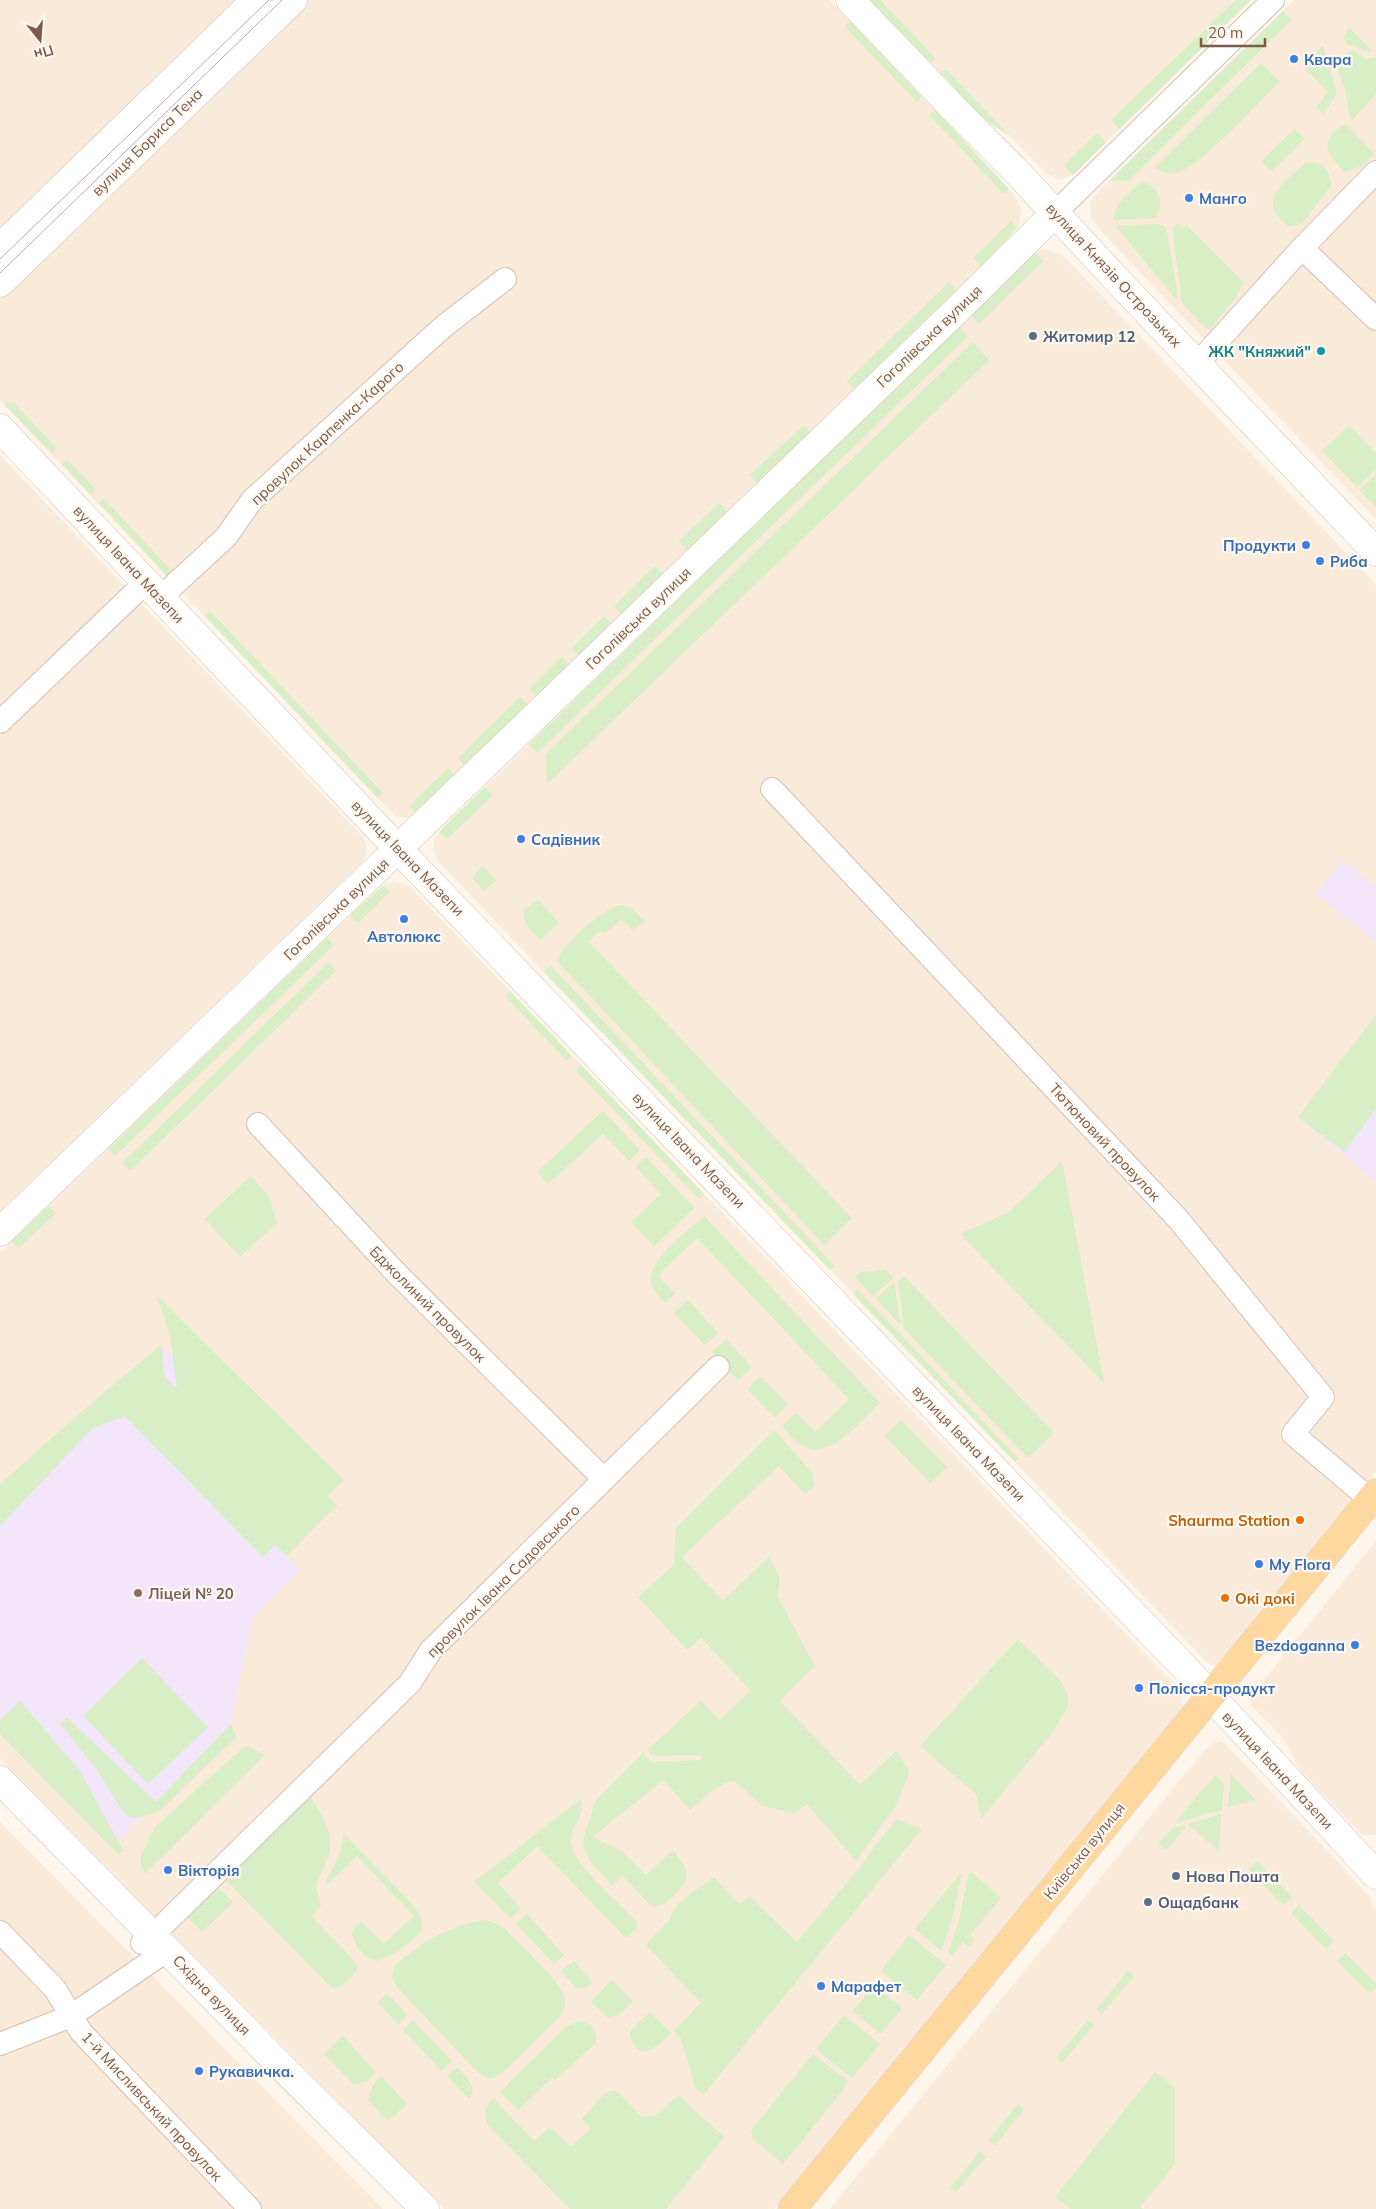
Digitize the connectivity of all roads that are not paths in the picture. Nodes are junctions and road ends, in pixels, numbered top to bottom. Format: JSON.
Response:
{"nodes":[{"id":1,"x":256,"y":0,"type":"edge"},
{"id":2,"x":293,"y":0,"type":"edge"},
{"id":3,"x":850,"y":0,"type":"edge"},
{"id":4,"x":1273,"y":0,"type":"edge"},
{"id":5,"x":1376,"y":172,"type":"edge"},
{"id":6,"x":1056,"y":212,"type":"junction"},
{"id":7,"x":0,"y":248,"type":"edge"},
{"id":8,"x":1302,"y":248,"type":"junction"},
{"id":9,"x":505,"y":279,"type":"dead end"},
{"id":10,"x":0,"y":283,"type":"edge"},
{"id":11,"x":1376,"y":319,"type":"edge"},
{"id":12,"x":1197,"y":364,"type":"junction"},
{"id":13,"x":0,"y":428,"type":"edge"},
{"id":14,"x":1376,"y":552,"type":"edge"},
{"id":15,"x":153,"y":590,"type":"junction"},
{"id":16,"x":0,"y":722,"type":"edge"},
{"id":17,"x":772,"y":788,"type":"dead end"},
{"id":18,"x":398,"y":849,"type":"junction"},
{"id":19,"x":258,"y":1124,"type":"dead end"},
{"id":20,"x":0,"y":1232,"type":"edge"},
{"id":21,"x":718,"y":1367,"type":"dead end"},
{"id":22,"x":604,"y":1479,"type":"junction"},
{"id":23,"x":1374,"y":1503,"type":"edge"},
{"id":24,"x":1216,"y":1702,"type":"junction"},
{"id":25,"x":0,"y":1780,"type":"edge"},
{"id":26,"x":0,"y":1800,"type":"edge"},
{"id":27,"x":1376,"y":1874,"type":"edge"},
{"id":28,"x":0,"y":1932,"type":"edge"},
{"id":29,"x":150,"y":1946,"type":"junction"},
{"id":30,"x":72,"y":2016,"type":"junction"},
{"id":31,"x":0,"y":2044,"type":"edge"},
{"id":32,"x":250,"y":2209,"type":"edge"},
{"id":33,"x":404,"y":2209,"type":"edge"},
{"id":34,"x":425,"y":2209,"type":"edge"},
{"id":35,"x":792,"y":2209,"type":"edge"},
{"id":36,"x":810,"y":2209,"type":"edge"}],
"edges":[{"from":1,"to":7,"type":"street","name":"вулиця Бориса Тена"},
{"from":2,"to":10,"type":"street","name":"вулиця Бориса Тена"},
{"from":3,"to":6,"type":"street","name":"вулиця Князів Острозьких"},
{"from":4,"to":6,"type":"street","name":"Гоголівська вулиця"},
{"from":5,"to":8,"type":"street"},
{"from":6,"to":12,"type":"street","name":"вулиця Князів Острозьких"},
{"from":6,"to":18,"type":"street","name":"Гоголівська вулиця"},
{"from":8,"to":11,"type":"street"},
{"from":8,"to":12,"type":"street"},
{"from":9,"to":15,"type":"street","name":"провулок Карпенка-Карого"},
{"from":12,"to":14,"type":"street","name":"вулиця Князів Острозьких"},
{"from":13,"to":15,"type":"street","name":"вулиця Івана Мазепи"},
{"from":15,"to":16,"type":"street","name":"провулок Карпенка-Карого"},
{"from":15,"to":18,"type":"street","name":"вулиця Івана Мазепи"},
{"from":17,"to":23,"type":"street","name":"Тютюновий провулок"},
{"from":18,"to":20,"type":"street","name":"Гоголівська вулиця"},
{"from":18,"to":24,"type":"street","name":"вулиця Івана Мазепи"},
{"from":19,"to":22,"type":"street","name":"Бджолиний провулок"},
{"from":21,"to":22,"type":"street","name":"провулок Івана Садовського"},
{"from":22,"to":29,"type":"street","name":"провулок Івана Садовського"},
{"from":23,"to":24,"type":"main road","name":"Київська вулиця"},
{"from":24,"to":27,"type":"street","name":"вулиця Івана Мазепи"},
{"from":24,"to":35,"type":"main road","name":"Київська вулиця"},
{"from":24,"to":36,"type":"main road","name":"Київська вулиця"},
{"from":25,"to":29,"type":"street","name":"Східна вулиця"},
{"from":26,"to":29,"type":"street","name":"Східна вулиця"},
{"from":28,"to":30,"type":"street","name":"1-й Мисливський провулок"},
{"from":29,"to":30,"type":"street","name":"провулок Івана Садовського"},
{"from":29,"to":33,"type":"street","name":"Східна вулиця"},
{"from":29,"to":34,"type":"street","name":"Східна вулиця"},
{"from":30,"to":31,"type":"street","name":"провулок Івана Садовського"},
{"from":30,"to":32,"type":"street","name":"1-й Мисливський провулок"}]}
